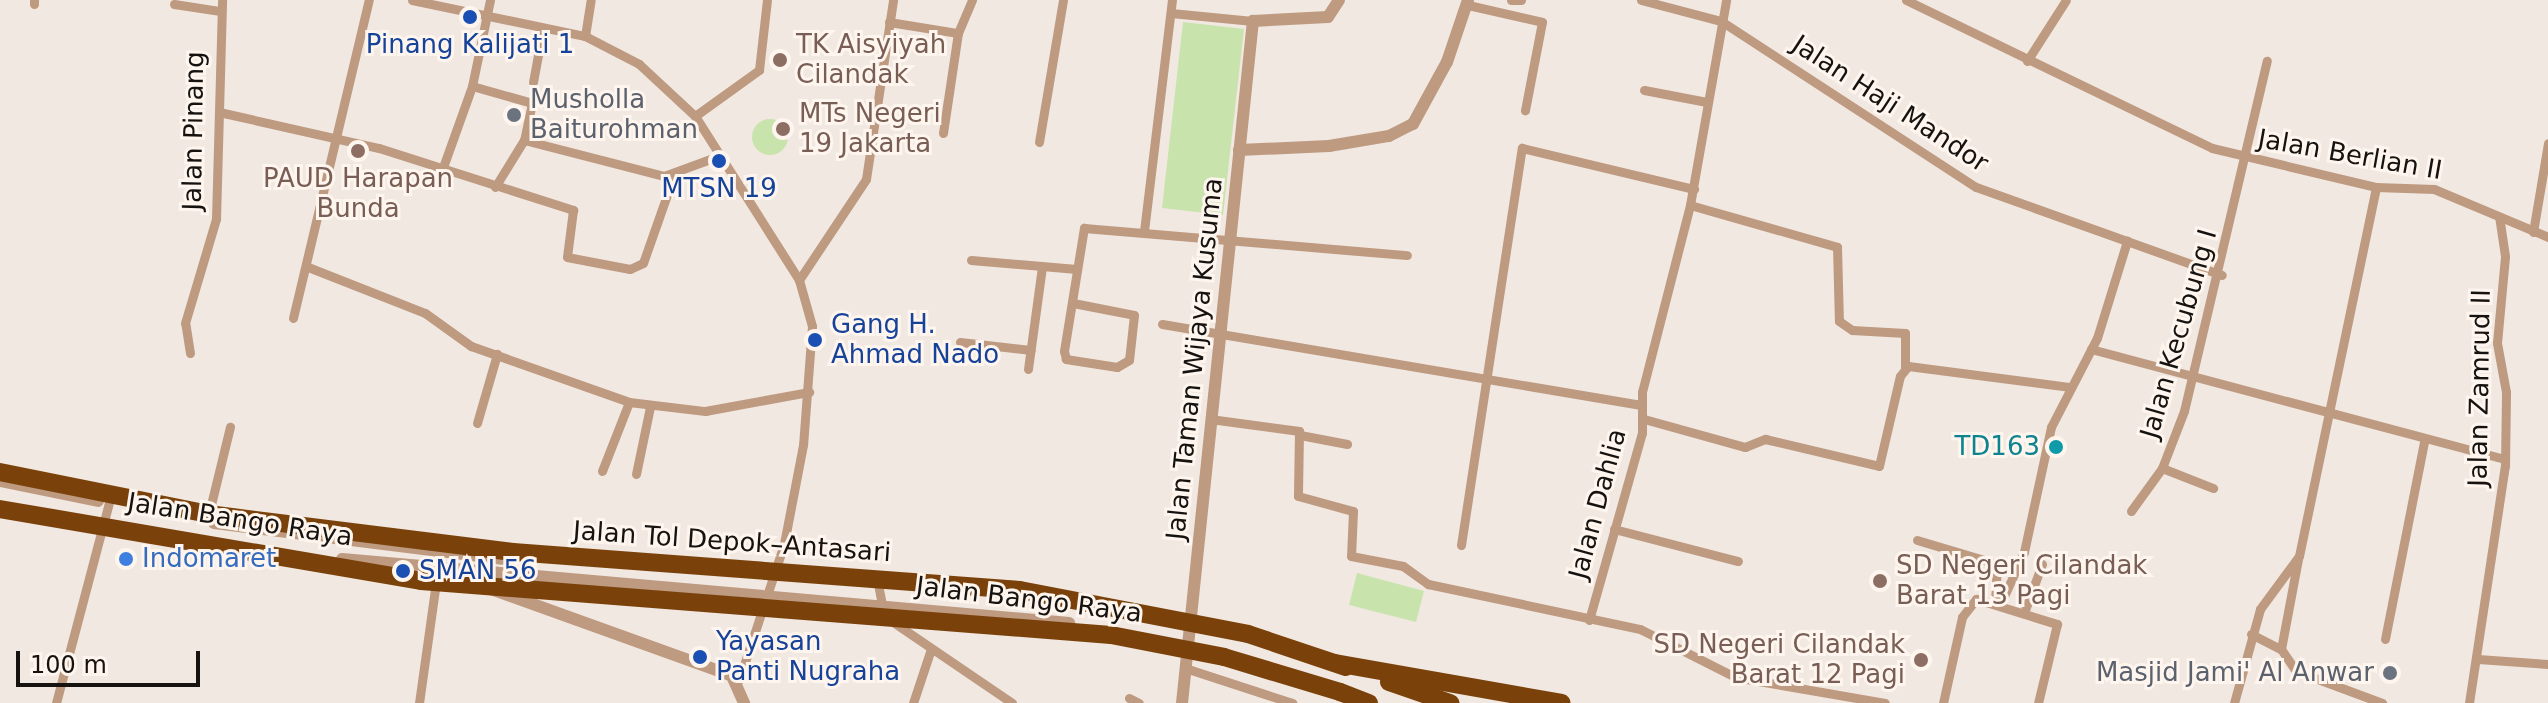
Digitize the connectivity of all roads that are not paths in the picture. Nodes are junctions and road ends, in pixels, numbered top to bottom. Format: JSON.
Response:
{"nodes":[{"id":1,"x":369,"y":0,"type":"edge"},
{"id":2,"x":412,"y":0,"type":"edge"},
{"id":3,"x":490,"y":0,"type":"edge"},
{"id":4,"x":591,"y":0,"type":"edge"},
{"id":5,"x":767,"y":0,"type":"edge"},
{"id":6,"x":893,"y":0,"type":"edge"},
{"id":7,"x":972,"y":0,"type":"edge"},
{"id":8,"x":1063,"y":0,"type":"edge"},
{"id":9,"x":1172,"y":0,"type":"edge"},
{"id":10,"x":1339,"y":0,"type":"edge"},
{"id":11,"x":1511,"y":0,"type":"edge"},
{"id":12,"x":1521,"y":0,"type":"edge"},
{"id":13,"x":1641,"y":0,"type":"edge"},
{"id":14,"x":1726,"y":0,"type":"edge"},
{"id":15,"x":1906,"y":0,"type":"edge"},
{"id":16,"x":2066,"y":0,"type":"edge"},
{"id":17,"x":1468,"y":3,"type":"edge"},
{"id":18,"x":174,"y":4,"type":"dead end"},
{"id":19,"x":221,"y":6,"type":"edge"},
{"id":20,"x":1171,"y":13,"type":"junction"},
{"id":21,"x":487,"y":15,"type":"junction"},
{"id":22,"x":1253,"y":21,"type":"junction"},
{"id":23,"x":1721,"y":21,"type":"junction"},
{"id":24,"x":889,"y":22,"type":"junction"},
{"id":25,"x":543,"y":28,"type":"junction"},
{"id":26,"x":958,"y":33,"type":"junction"},
{"id":27,"x":585,"y":36,"type":"junction"},
{"id":28,"x":2027,"y":61,"type":"junction"},
{"id":29,"x":2267,"y":61,"type":"dead end"},
{"id":30,"x":533,"y":82,"type":"dead end"},
{"id":31,"x":472,"y":86,"type":"junction"},
{"id":32,"x":1644,"y":90,"type":"dead end"},
{"id":33,"x":1707,"y":102,"type":"junction"},
{"id":34,"x":1525,"y":110,"type":"dead end"},
{"id":35,"x":219,"y":112,"type":"junction"},
{"id":36,"x":695,"y":116,"type":"junction"},
{"id":37,"x":943,"y":133,"type":"dead end"},
{"id":38,"x":339,"y":137,"type":"junction"},
{"id":39,"x":524,"y":140,"type":"junction"},
{"id":40,"x":1039,"y":142,"type":"dead end"},
{"id":41,"x":2548,"y":143,"type":"edge"},
{"id":42,"x":1239,"y":150,"type":"junction"},
{"id":43,"x":721,"y":155,"type":"junction"},
{"id":44,"x":2247,"y":159,"type":"junction"},
{"id":45,"x":442,"y":170,"type":"junction"},
{"id":46,"x":674,"y":175,"type":"junction"},
{"id":47,"x":495,"y":187,"type":"junction"},
{"id":48,"x":2376,"y":187,"type":"junction"},
{"id":49,"x":1694,"y":189,"type":"junction"},
{"id":50,"x":1690,"y":205,"type":"junction"},
{"id":51,"x":2499,"y":216,"type":"junction"},
{"id":52,"x":1144,"y":231,"type":"junction"},
{"id":53,"x":2533,"y":232,"type":"junction"},
{"id":54,"x":2548,"y":237,"type":"edge"},
{"id":55,"x":1230,"y":241,"type":"junction"},
{"id":56,"x":2127,"y":241,"type":"junction"},
{"id":57,"x":1407,"y":255,"type":"dead end"},
{"id":58,"x":971,"y":260,"type":"dead end"},
{"id":59,"x":308,"y":267,"type":"junction"},
{"id":60,"x":1042,"y":267,"type":"junction"},
{"id":61,"x":1077,"y":269,"type":"junction"},
{"id":62,"x":2222,"y":275,"type":"junction"},
{"id":63,"x":799,"y":280,"type":"junction"},
{"id":64,"x":1073,"y":303,"type":"junction"},
{"id":65,"x":293,"y":318,"type":"dead end"},
{"id":66,"x":1162,"y":324,"type":"dead end"},
{"id":67,"x":1220,"y":332,"type":"junction"},
{"id":68,"x":960,"y":342,"type":"dead end"},
{"id":69,"x":2091,"y":349,"type":"junction"},
{"id":70,"x":1031,"y":350,"type":"junction"},
{"id":71,"x":190,"y":353,"type":"dead end"},
{"id":72,"x":497,"y":354,"type":"junction"},
{"id":73,"x":1905,"y":368,"type":"junction"},
{"id":74,"x":1028,"y":369,"type":"dead end"},
{"id":75,"x":2195,"y":373,"type":"junction"},
{"id":76,"x":1491,"y":376,"type":"junction"},
{"id":77,"x":2069,"y":387,"type":"junction"},
{"id":78,"x":809,"y":392,"type":"junction"},
{"id":79,"x":629,"y":402,"type":"junction"},
{"id":80,"x":1641,"y":405,"type":"junction"},
{"id":81,"x":650,"y":407,"type":"junction"},
{"id":82,"x":2327,"y":414,"type":"junction"},
{"id":83,"x":1210,"y":419,"type":"junction"},
{"id":84,"x":1644,"y":419,"type":"junction"},
{"id":85,"x":477,"y":423,"type":"dead end"},
{"id":86,"x":230,"y":427,"type":"dead end"},
{"id":87,"x":1300,"y":435,"type":"junction"},
{"id":88,"x":2424,"y":442,"type":"junction"},
{"id":89,"x":1347,"y":444,"type":"dead end"},
{"id":90,"x":2501,"y":458,"type":"junction"},
{"id":91,"x":2162,"y":468,"type":"junction"},
{"id":92,"x":602,"y":471,"type":"dead end"},
{"id":93,"x":0,"y":472,"type":"edge"},
{"id":94,"x":636,"y":474,"type":"dead end"},
{"id":95,"x":0,"y":481,"type":"edge"},
{"id":96,"x":2213,"y":488,"type":"dead end"},
{"id":97,"x":0,"y":500,"type":"edge"},
{"id":98,"x":109,"y":503,"type":"junction"},
{"id":99,"x":0,"y":509,"type":"edge"},
{"id":100,"x":2131,"y":511,"type":"dead end"},
{"id":101,"x":104,"y":520,"type":"junction"},
{"id":102,"x":208,"y":522,"type":"junction"},
{"id":103,"x":1614,"y":529,"type":"junction"},
{"id":104,"x":1917,"y":540,"type":"dead end"},
{"id":105,"x":1461,"y":545,"type":"dead end"},
{"id":106,"x":440,"y":553,"type":"junction"},
{"id":107,"x":458,"y":555,"type":"junction"},
{"id":108,"x":2299,"y":556,"type":"junction"},
{"id":109,"x":1738,"y":561,"type":"dead end"},
{"id":110,"x":542,"y":563,"type":"junction"},
{"id":111,"x":2042,"y":564,"type":"dead end"},
{"id":112,"x":439,"y":571,"type":"junction"},
{"id":113,"x":475,"y":574,"type":"junction"},
{"id":114,"x":775,"y":577,"type":"junction"},
{"id":115,"x":529,"y":580,"type":"junction"},
{"id":116,"x":878,"y":584,"type":"junction"},
{"id":117,"x":769,"y":598,"type":"junction"},
{"id":118,"x":1998,"y":602,"type":"junction"},
{"id":119,"x":881,"y":604,"type":"junction"},
{"id":120,"x":532,"y":608,"type":"junction"},
{"id":121,"x":2025,"y":610,"type":"junction"},
{"id":122,"x":1589,"y":620,"type":"junction"},
{"id":123,"x":1189,"y":624,"type":"junction"},
{"id":124,"x":2251,"y":634,"type":"junction"},
{"id":125,"x":2385,"y":639,"type":"dead end"},
{"id":126,"x":1187,"y":644,"type":"junction"},
{"id":127,"x":2281,"y":649,"type":"junction"},
{"id":128,"x":930,"y":652,"type":"junction"},
{"id":129,"x":2478,"y":659,"type":"junction"},
{"id":130,"x":1335,"y":663,"type":"junction"},
{"id":131,"x":2548,"y":664,"type":"edge"},
{"id":132,"x":1185,"y":668,"type":"junction"},
{"id":133,"x":739,"y":680,"type":"junction"},
{"id":134,"x":1129,"y":698,"type":"dead end"},
{"id":135,"x":56,"y":703,"type":"edge"},
{"id":136,"x":419,"y":703,"type":"edge"},
{"id":137,"x":744,"y":703,"type":"edge"},
{"id":138,"x":913,"y":703,"type":"edge"},
{"id":139,"x":1012,"y":703,"type":"edge"},
{"id":140,"x":1139,"y":703,"type":"edge"},
{"id":141,"x":1182,"y":703,"type":"edge"},
{"id":142,"x":1292,"y":703,"type":"edge"},
{"id":143,"x":1369,"y":703,"type":"edge"},
{"id":144,"x":1450,"y":703,"type":"edge"},
{"id":145,"x":1561,"y":703,"type":"edge"},
{"id":146,"x":1885,"y":703,"type":"edge"},
{"id":147,"x":1943,"y":703,"type":"edge"},
{"id":148,"x":2038,"y":703,"type":"edge"},
{"id":149,"x":2234,"y":703,"type":"edge"},
{"id":150,"x":2382,"y":703,"type":"edge"},
{"id":151,"x":2469,"y":703,"type":"edge"}],
"edges":[{"from":1,"to":38,"type":"street"},
{"from":2,"to":21,"type":"street"},
{"from":3,"to":21,"type":"street"},
{"from":4,"to":27,"type":"street"},
{"from":5,"to":36,"type":"street"},
{"from":6,"to":24,"type":"street"},
{"from":7,"to":26,"type":"street"},
{"from":8,"to":40,"type":"street"},
{"from":9,"to":20,"type":"street"},
{"from":10,"to":22,"type":"street"},
{"from":11,"to":12,"type":"street"},
{"from":13,"to":23,"type":"street","name":"Jalan Haji Mandor"},
{"from":14,"to":23,"type":"street","name":"Jalan Dahlia"},
{"from":15,"to":28,"type":"street","name":"Jalan Berlian II"},
{"from":16,"to":28,"type":"street"},
{"from":17,"to":34,"type":"street"},
{"from":17,"to":42,"type":"street"},
{"from":18,"to":19,"type":"street"},
{"from":19,"to":35,"type":"street","name":"Jalan Pinang"},
{"from":20,"to":22,"type":"street"},
{"from":20,"to":52,"type":"street"},
{"from":21,"to":25,"type":"street"},
{"from":21,"to":31,"type":"street"},
{"from":22,"to":42,"type":"street","name":"Jalan Taman Wijaya Kusuma"},
{"from":23,"to":33,"type":"street","name":"Jalan Dahlia"},
{"from":23,"to":56,"type":"street","name":"Jalan Haji Mandor"},
{"from":24,"to":26,"type":"street"},
{"from":24,"to":63,"type":"street"},
{"from":25,"to":27,"type":"street"},
{"from":25,"to":30,"type":"street"},
{"from":26,"to":37,"type":"street"},
{"from":27,"to":36,"type":"street"},
{"from":28,"to":44,"type":"street","name":"Jalan Berlian II"},
{"from":29,"to":44,"type":"street","name":"Jalan Kecubung I"},
{"from":31,"to":39,"type":"street"},
{"from":31,"to":45,"type":"street"},
{"from":32,"to":33,"type":"street"},
{"from":33,"to":49,"type":"street","name":"Jalan Dahlia"},
{"from":35,"to":38,"type":"street"},
{"from":35,"to":71,"type":"street","name":"Jalan Pinang"},
{"from":36,"to":43,"type":"street"},
{"from":38,"to":45,"type":"street"},
{"from":38,"to":59,"type":"street"},
{"from":39,"to":46,"type":"street"},
{"from":39,"to":47,"type":"street"},
{"from":41,"to":53,"type":"street"},
{"from":42,"to":55,"type":"street","name":"Jalan Taman Wijaya Kusuma"},
{"from":43,"to":46,"type":"street"},
{"from":43,"to":63,"type":"street"},
{"from":44,"to":48,"type":"street","name":"Jalan Berlian II"},
{"from":44,"to":62,"type":"street","name":"Jalan Kecubung I"},
{"from":45,"to":47,"type":"street"},
{"from":46,"to":47,"type":"street"},
{"from":48,"to":51,"type":"street","name":"Jalan Berlian II"},
{"from":48,"to":82,"type":"street"},
{"from":49,"to":50,"type":"street","name":"Jalan Dahlia"},
{"from":49,"to":76,"type":"street"},
{"from":50,"to":73,"type":"street"},
{"from":50,"to":80,"type":"street","name":"Jalan Dahlia"},
{"from":51,"to":53,"type":"street","name":"Jalan Berlian II"},
{"from":51,"to":90,"type":"street","name":"Jalan Zamrud II"},
{"from":52,"to":55,"type":"street"},
{"from":52,"to":61,"type":"street"},
{"from":53,"to":54,"type":"street","name":"Jalan Berlian II"},
{"from":55,"to":57,"type":"street"},
{"from":55,"to":67,"type":"street","name":"Jalan Taman Wijaya Kusuma"},
{"from":56,"to":62,"type":"street","name":"Jalan Haji Mandor"},
{"from":56,"to":69,"type":"street"},
{"from":58,"to":60,"type":"street"},
{"from":59,"to":65,"type":"street"},
{"from":59,"to":72,"type":"street"},
{"from":60,"to":61,"type":"street"},
{"from":60,"to":70,"type":"street"},
{"from":61,"to":64,"type":"street"},
{"from":62,"to":75,"type":"street","name":"Jalan Kecubung I"},
{"from":63,"to":78,"type":"street"},
{"from":64,"to":64,"type":"street"},
{"from":66,"to":67,"type":"street"},
{"from":67,"to":76,"type":"street"},
{"from":67,"to":83,"type":"street","name":"Jalan Taman Wijaya Kusuma"},
{"from":68,"to":70,"type":"street"},
{"from":69,"to":75,"type":"street"},
{"from":69,"to":77,"type":"street"},
{"from":70,"to":74,"type":"street"},
{"from":72,"to":79,"type":"street"},
{"from":72,"to":85,"type":"street"},
{"from":73,"to":77,"type":"street"},
{"from":73,"to":84,"type":"street"},
{"from":75,"to":82,"type":"street"},
{"from":75,"to":91,"type":"street","name":"Jalan Kecubung I"},
{"from":76,"to":80,"type":"street"},
{"from":76,"to":105,"type":"street"},
{"from":77,"to":118,"type":"street"},
{"from":78,"to":81,"type":"street"},
{"from":78,"to":114,"type":"street"},
{"from":79,"to":81,"type":"street"},
{"from":79,"to":92,"type":"street"},
{"from":80,"to":84,"type":"street","name":"Jalan Dahlia"},
{"from":81,"to":94,"type":"street"},
{"from":82,"to":88,"type":"street"},
{"from":82,"to":108,"type":"street"},
{"from":83,"to":87,"type":"street"},
{"from":83,"to":123,"type":"street","name":"Jalan Taman Wijaya Kusuma"},
{"from":84,"to":103,"type":"street","name":"Jalan Dahlia"},
{"from":86,"to":102,"type":"street"},
{"from":87,"to":89,"type":"street"},
{"from":87,"to":122,"type":"street"},
{"from":88,"to":90,"type":"street"},
{"from":88,"to":125,"type":"street"},
{"from":90,"to":129,"type":"street","name":"Jalan Zamrud II"},
{"from":91,"to":96,"type":"street"},
{"from":91,"to":100,"type":"street","name":"Jalan Kecubung I"},
{"from":93,"to":130,"type":"highway","name":"Jalan Tol Depok–Antasari","bridge":true},
{"from":95,"to":98,"type":"street","name":"Jalan Bango Raya"},
{"from":97,"to":101,"type":"street","name":"Jalan Bango Raya"},
{"from":98,"to":101,"type":"street"},
{"from":98,"to":102,"type":"street","name":"Jalan Bango Raya"},
{"from":99,"to":143,"type":"highway","bridge":true},
{"from":101,"to":112,"type":"street","name":"Jalan Bango Raya"},
{"from":101,"to":135,"type":"street"},
{"from":102,"to":106,"type":"street","name":"Jalan Bango Raya"},
{"from":103,"to":109,"type":"street"},
{"from":103,"to":122,"type":"street","name":"Jalan Dahlia"},
{"from":104,"to":118,"type":"street"},
{"from":106,"to":107,"type":"street","name":"Jalan Bango Raya"},
{"from":106,"to":112,"type":"street"},
{"from":107,"to":110,"type":"street","name":"Jalan Bango Raya"},
{"from":107,"to":113,"type":"street"},
{"from":108,"to":124,"type":"street"},
{"from":108,"to":127,"type":"street"},
{"from":110,"to":114,"type":"street","name":"Jalan Bango Raya"},
{"from":110,"to":115,"type":"street"},
{"from":111,"to":121,"type":"street"},
{"from":112,"to":113,"type":"street","name":"Jalan Bango Raya"},
{"from":112,"to":136,"type":"street"},
{"from":113,"to":115,"type":"street","name":"Jalan Bango Raya"},
{"from":113,"to":120,"type":"street"},
{"from":114,"to":116,"type":"street","name":"Jalan Bango Raya"},
{"from":114,"to":117,"type":"street"},
{"from":115,"to":117,"type":"street","name":"Jalan Bango Raya"},
{"from":115,"to":120,"type":"street"},
{"from":116,"to":119,"type":"street"},
{"from":116,"to":123,"type":"street","name":"Jalan Bango Raya"},
{"from":117,"to":119,"type":"street","name":"Jalan Bango Raya"},
{"from":117,"to":133,"type":"street"},
{"from":118,"to":121,"type":"street"},
{"from":118,"to":147,"type":"street"},
{"from":119,"to":126,"type":"street","name":"Jalan Bango Raya"},
{"from":119,"to":128,"type":"street"},
{"from":120,"to":133,"type":"street"},
{"from":121,"to":148,"type":"street"},
{"from":122,"to":146,"type":"street","name":"Jalan Dahlia"},
{"from":123,"to":126,"type":"street","name":"Jalan Taman Wijaya Kusuma"},
{"from":124,"to":127,"type":"street"},
{"from":124,"to":149,"type":"street"},
{"from":126,"to":132,"type":"street","name":"Jalan Taman Wijaya Kusuma"},
{"from":127,"to":150,"type":"street"},
{"from":128,"to":138,"type":"street"},
{"from":128,"to":139,"type":"street"},
{"from":129,"to":131,"type":"street"},
{"from":129,"to":151,"type":"street","name":"Jalan Zamrud II"},
{"from":130,"to":144,"type":"highway","name":"Jalan Tol Depok–Antasari"},
{"from":130,"to":145,"type":"highway"},
{"from":132,"to":141,"type":"street","name":"Jalan Taman Wijaya Kusuma"},
{"from":132,"to":142,"type":"street"},
{"from":133,"to":137,"type":"street"},
{"from":134,"to":140,"type":"street"}]}
